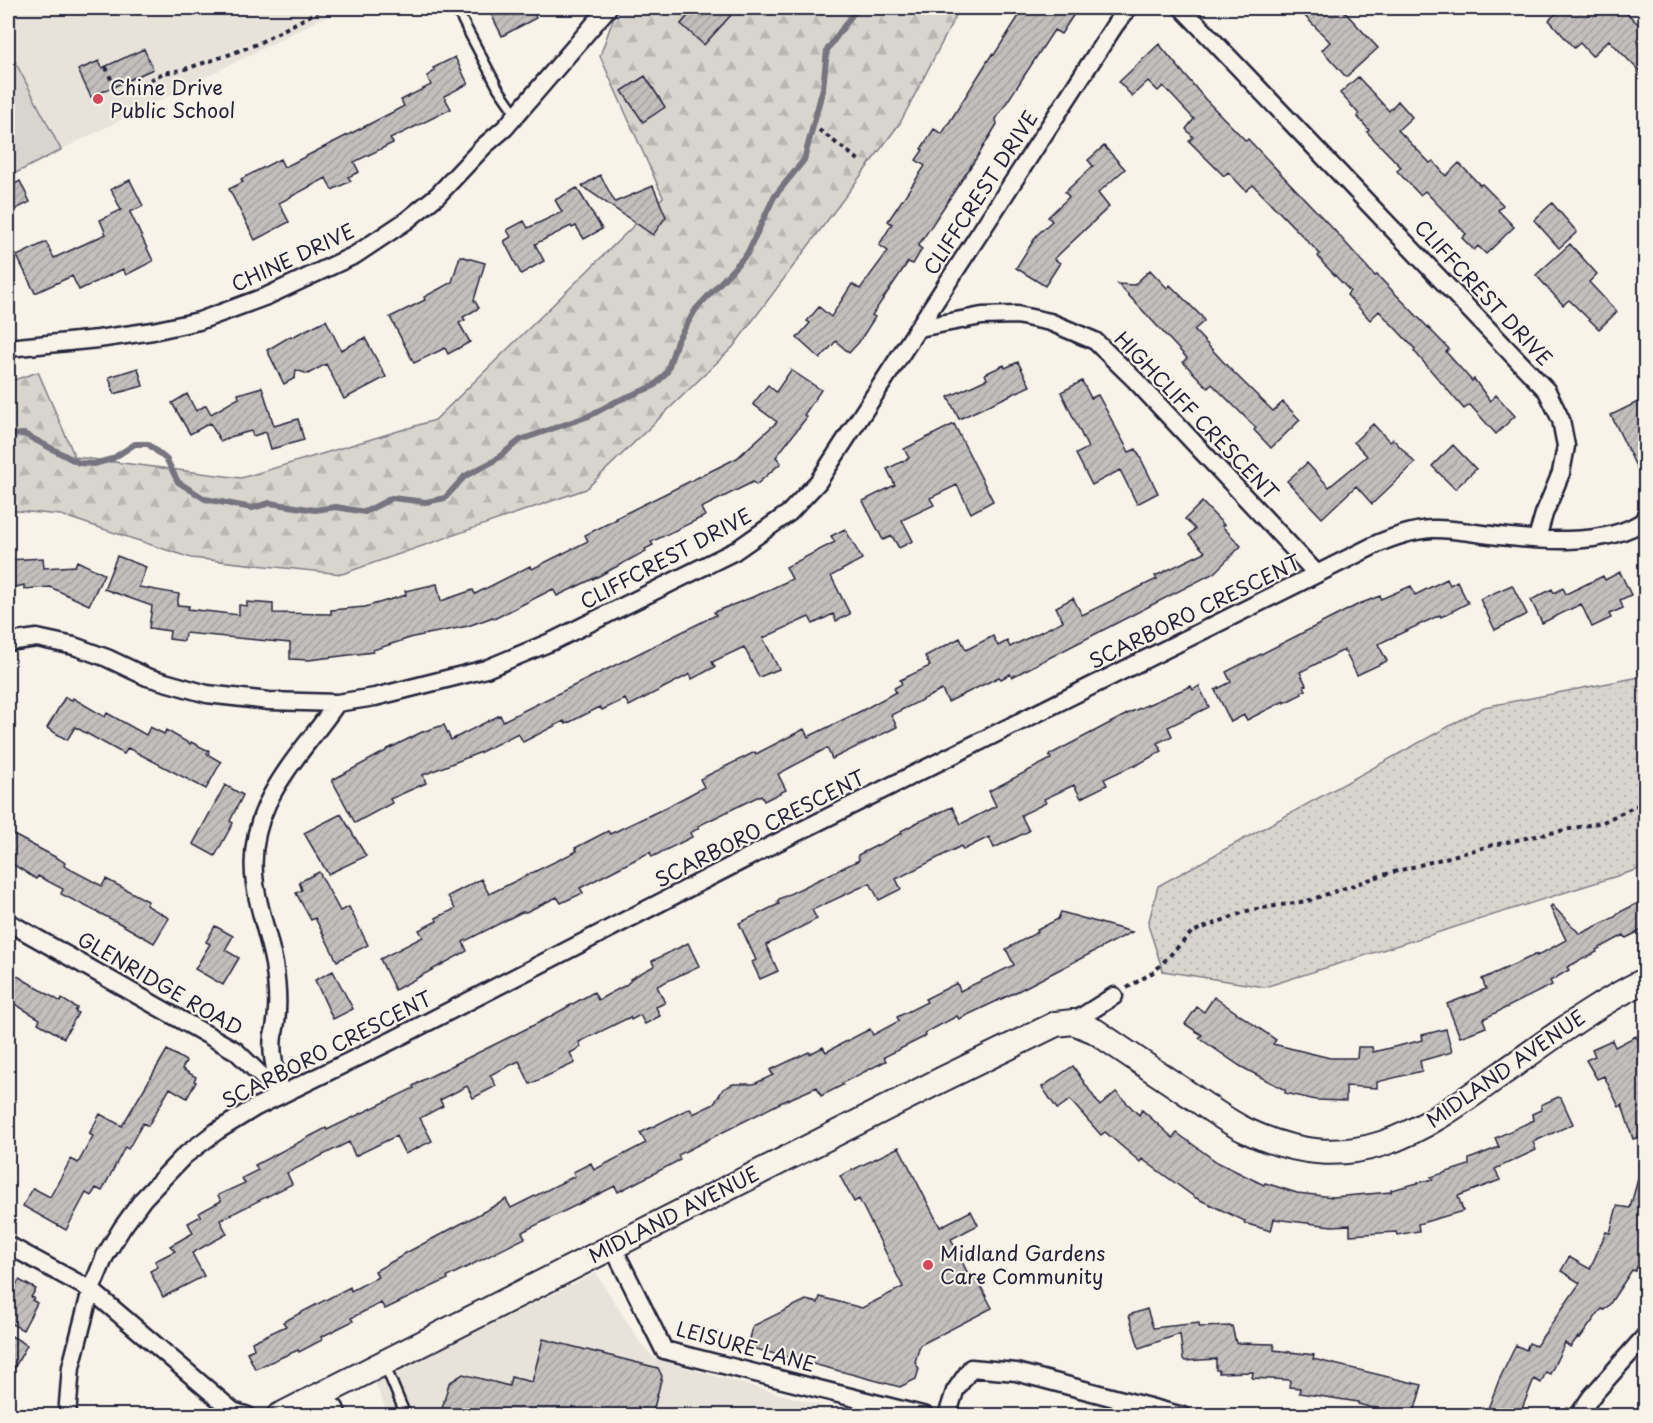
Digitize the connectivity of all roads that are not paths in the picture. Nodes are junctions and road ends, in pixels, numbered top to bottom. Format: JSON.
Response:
{"nodes":[{"id":1,"x":456,"y":8,"type":"edge"},
{"id":2,"x":608,"y":8,"type":"edge"},
{"id":3,"x":1128,"y":8,"type":"edge"},
{"id":4,"x":1182,"y":8,"type":"edge"},
{"id":5,"x":516,"y":114,"type":"junction"},
{"id":6,"x":919,"y":328,"type":"junction"},
{"id":7,"x":8,"y":348,"type":"edge"},
{"id":8,"x":1646,"y":519,"type":"edge"},
{"id":9,"x":1537,"y":538,"type":"junction"},
{"id":10,"x":1317,"y":574,"type":"junction"},
{"id":11,"x":8,"y":642,"type":"edge"},
{"id":12,"x":338,"y":703,"type":"junction"},
{"id":13,"x":8,"y":922,"type":"edge"},
{"id":14,"x":1646,"y":980,"type":"edge"},
{"id":15,"x":1114,"y":996,"type":"road end"},
{"id":16,"x":1073,"y":1022,"type":"junction"},
{"id":17,"x":281,"y":1095,"type":"junction"},
{"id":18,"x":8,"y":1245,"type":"edge"},
{"id":19,"x":612,"y":1245,"type":"junction"},
{"id":20,"x":91,"y":1290,"type":"junction"},
{"id":21,"x":1646,"y":1335,"type":"edge"},
{"id":22,"x":383,"y":1362,"type":"junction"},
{"id":23,"x":318,"y":1395,"type":"junction"},
{"id":24,"x":67,"y":1416,"type":"edge"},
{"id":25,"x":248,"y":1416,"type":"edge"},
{"id":26,"x":279,"y":1416,"type":"edge"},
{"id":27,"x":338,"y":1416,"type":"edge"},
{"id":28,"x":406,"y":1416,"type":"edge"},
{"id":29,"x":927,"y":1416,"type":"edge"},
{"id":30,"x":947,"y":1416,"type":"edge"},
{"id":31,"x":1183,"y":1416,"type":"edge"},
{"id":32,"x":1578,"y":1416,"type":"edge"}],
"edges":[{"from":1,"to":5,"type":"lane"},
{"from":2,"to":5,"type":"street","name":"CHINE DRIVE"},
{"from":3,"to":6,"type":"street","name":"CLIFFCREST DRIVE"},
{"from":4,"to":9,"type":"street","name":"CLIFFCREST DRIVE"},
{"from":5,"to":7,"type":"street","name":"CHINE DRIVE"},
{"from":6,"to":10,"type":"street","name":"HIGHCLIFF CRESCENT"},
{"from":6,"to":12,"type":"street","name":"CLIFFCREST DRIVE"},
{"from":8,"to":9,"type":"street","name":"SCARBORO CRESCENT"},
{"from":9,"to":10,"type":"street","name":"SCARBORO CRESCENT"},
{"from":10,"to":17,"type":"street","name":"SCARBORO CRESCENT"},
{"from":11,"to":12,"type":"street","name":"CLIFFCREST DRIVE"},
{"from":12,"to":17,"type":"street"},
{"from":13,"to":17,"type":"street","name":"GLENRIDGE ROAD"},
{"from":14,"to":16,"type":"street","name":"MIDLAND AVENUE"},
{"from":15,"to":16,"type":"street","name":"MIDLAND AVENUE"},
{"from":16,"to":19,"type":"street","name":"MIDLAND AVENUE"},
{"from":17,"to":20,"type":"street","name":"SCARBORO CRESCENT"},
{"from":18,"to":20,"type":"street"},
{"from":19,"to":22,"type":"street","name":"MIDLAND AVENUE"},
{"from":19,"to":29,"type":"street","name":"LEISURE LANE"},
{"from":20,"to":24,"type":"street","name":"SCARBORO CRESCENT"},
{"from":20,"to":25,"type":"street"},
{"from":21,"to":32,"type":"street"},
{"from":22,"to":23,"type":"street","name":"MIDLAND AVENUE"},
{"from":22,"to":28,"type":"lane"},
{"from":23,"to":26,"type":"street","name":"MIDLAND AVENUE"},
{"from":23,"to":27,"type":"street"},
{"from":30,"to":31,"type":"street"}]}
